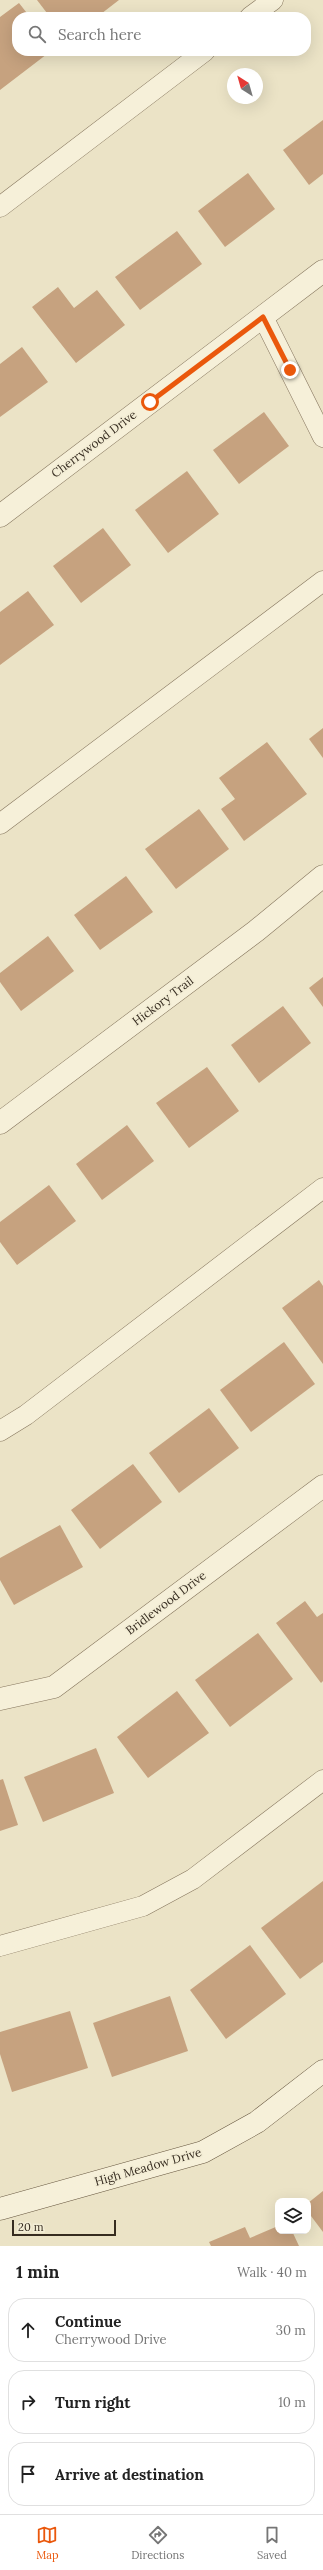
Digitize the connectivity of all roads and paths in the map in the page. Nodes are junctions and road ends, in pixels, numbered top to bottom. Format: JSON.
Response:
{"nodes":[{"id":1,"x":273,"y":0,"type":"edge"},
{"id":2,"x":257,"y":12,"type":"edge"},
{"id":3,"x":199,"y":56,"type":"edge"},
{"id":4,"x":0,"y":207,"type":"edge"},
{"id":5,"x":323,"y":271,"type":"edge"},
{"id":6,"x":263,"y":317,"type":"junction"},
{"id":7,"x":323,"y":437,"type":"edge"},
{"id":8,"x":0,"y":516,"type":"edge"},
{"id":9,"x":323,"y":581,"type":"edge"},
{"id":10,"x":0,"y":824,"type":"edge"},
{"id":11,"x":323,"y":876,"type":"edge"},
{"id":12,"x":0,"y":1123,"type":"edge"},
{"id":13,"x":323,"y":1188,"type":"edge"},
{"id":14,"x":0,"y":1431,"type":"edge"},
{"id":15,"x":323,"y":1486,"type":"edge"},
{"id":16,"x":0,"y":1699,"type":"edge"},
{"id":17,"x":323,"y":1780,"type":"edge"},
{"id":18,"x":0,"y":1946,"type":"edge"},
{"id":19,"x":323,"y":2071,"type":"edge"},
{"id":20,"x":0,"y":2208,"type":"edge"}],
"edges":[{"from":1,"to":2,"type":"lane"},
{"from":3,"to":4,"type":"lane"},
{"from":5,"to":6,"type":"street","name":"Cherrywood Drive"},
{"from":6,"to":7,"type":"lane"},
{"from":6,"to":8,"type":"street","name":"Cherrywood Drive"},
{"from":9,"to":10,"type":"lane"},
{"from":11,"to":12,"type":"street","name":"Hickory Trail"},
{"from":13,"to":14,"type":"lane"},
{"from":15,"to":16,"type":"street","name":"Bridlewood Drive"},
{"from":17,"to":18,"type":"lane"},
{"from":19,"to":20,"type":"street","name":"High Meadow Drive"}]}
